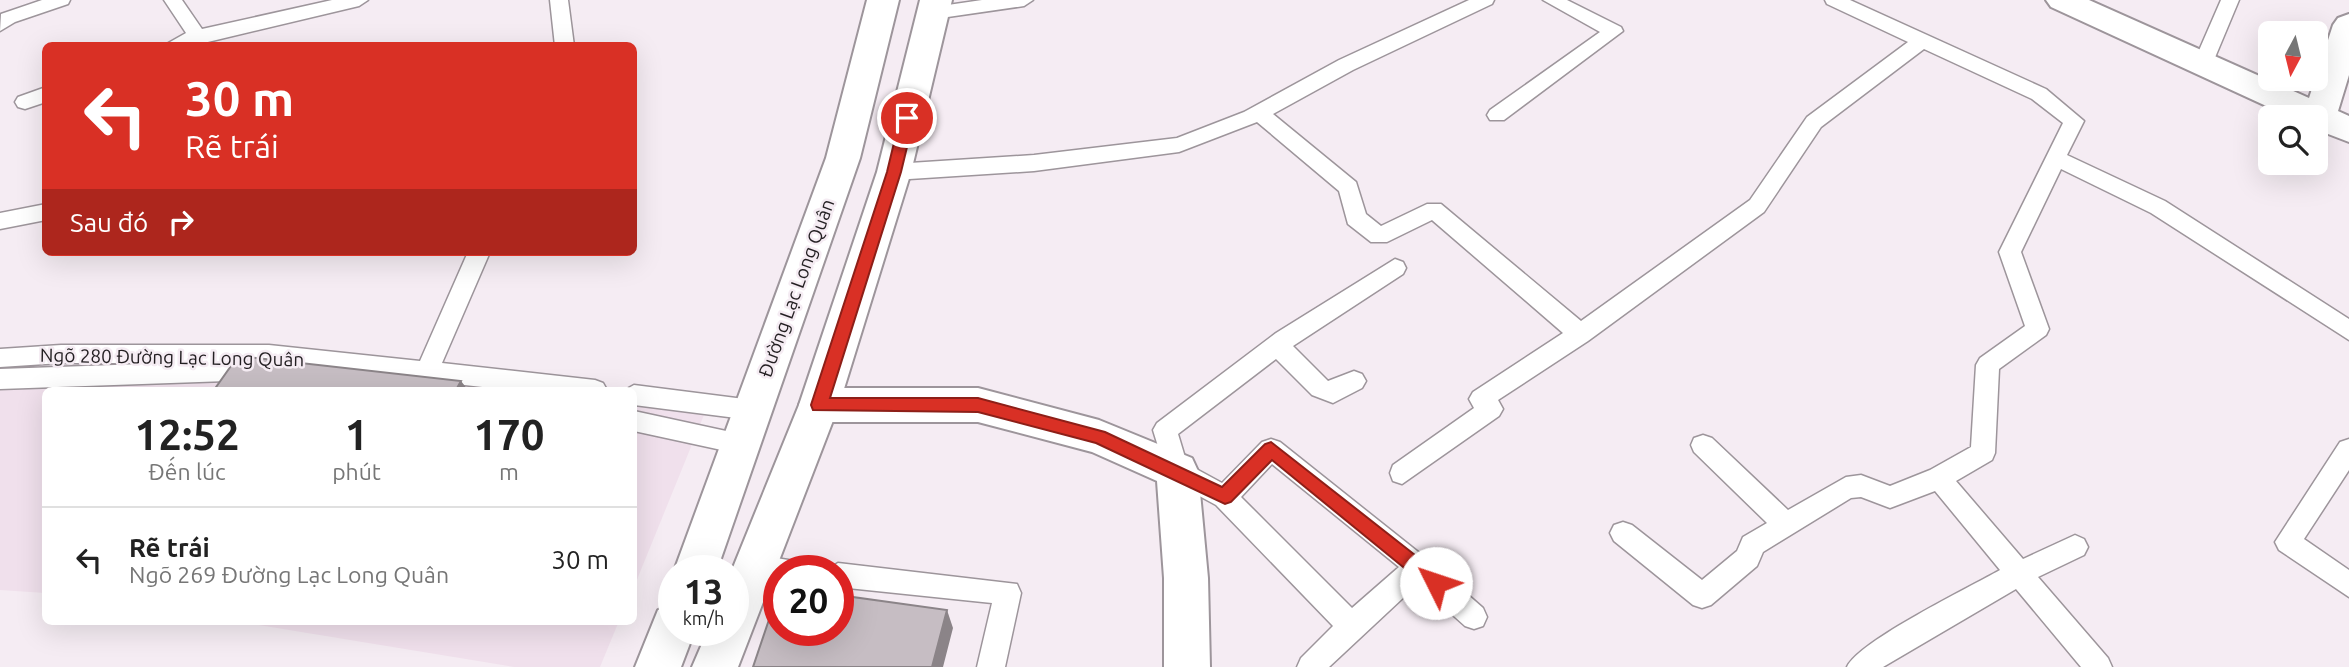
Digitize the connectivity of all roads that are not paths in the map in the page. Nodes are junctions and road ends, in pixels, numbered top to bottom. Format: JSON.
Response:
{"nodes":[{"id":1,"x":61,"y":0,"type":"edge"},
{"id":2,"x":173,"y":0,"type":"edge"},
{"id":3,"x":359,"y":0,"type":"edge"},
{"id":4,"x":559,"y":0,"type":"edge"},
{"id":5,"x":883,"y":0,"type":"edge"},
{"id":6,"x":1024,"y":0,"type":"edge"},
{"id":7,"x":1485,"y":0,"type":"edge"},
{"id":8,"x":1552,"y":0,"type":"edge"},
{"id":9,"x":1833,"y":0,"type":"edge"},
{"id":10,"x":2062,"y":0,"type":"edge"},
{"id":11,"x":2230,"y":0,"type":"edge"},
{"id":12,"x":935,"y":6,"type":"edge"},
{"id":13,"x":0,"y":25,"type":"edge"},
{"id":14,"x":2349,"y":25,"type":"edge"},
{"id":15,"x":197,"y":36,"type":"junction"},
{"id":16,"x":1923,"y":40,"type":"junction"},
{"id":17,"x":182,"y":42,"type":"edge"},
{"id":18,"x":564,"y":42,"type":"edge"},
{"id":19,"x":2204,"y":62,"type":"junction"},
{"id":20,"x":42,"y":96,"type":"edge"},
{"id":21,"x":25,"y":102,"type":"dead end"},
{"id":22,"x":1259,"y":113,"type":"junction"},
{"id":23,"x":1497,"y":115,"type":"dead end"},
{"id":24,"x":2335,"y":122,"type":"edge"},
{"id":25,"x":2057,"y":159,"type":"junction"},
{"id":26,"x":894,"y":172,"type":"junction"},
{"id":27,"x":42,"y":213,"type":"edge"},
{"id":28,"x":0,"y":220,"type":"edge"},
{"id":29,"x":477,"y":256,"type":"edge"},
{"id":30,"x":1395,"y":268,"type":"dead end"},
{"id":31,"x":2349,"y":331,"type":"edge"},
{"id":32,"x":1580,"y":334,"type":"junction"},
{"id":33,"x":1277,"y":345,"type":"junction"},
{"id":34,"x":0,"y":358,"type":"edge"},
{"id":35,"x":0,"y":379,"type":"edge"},
{"id":36,"x":428,"y":381,"type":"edge"},
{"id":37,"x":1354,"y":381,"type":"dead end"},
{"id":38,"x":539,"y":387,"type":"edge"},
{"id":39,"x":637,"y":396,"type":"edge"},
{"id":40,"x":819,"y":405,"type":"junction"},
{"id":41,"x":637,"y":421,"type":"edge"},
{"id":42,"x":746,"y":427,"type":"junction"},
{"id":43,"x":1703,"y":444,"type":"dead end"},
{"id":44,"x":2349,"y":449,"type":"edge"},
{"id":45,"x":1177,"y":471,"type":"junction"},
{"id":46,"x":1402,"y":473,"type":"dead end"},
{"id":47,"x":1939,"y":478,"type":"junction"},
{"id":48,"x":1225,"y":497,"type":"junction"},
{"id":49,"x":1787,"y":526,"type":"junction"},
{"id":50,"x":1623,"y":533,"type":"dead end"},
{"id":51,"x":2075,"y":547,"type":"dead end"},
{"id":52,"x":700,"y":555,"type":"edge"},
{"id":53,"x":779,"y":555,"type":"edge"},
{"id":54,"x":1418,"y":567,"type":"junction"},
{"id":55,"x":2019,"y":573,"type":"junction"},
{"id":56,"x":854,"y":577,"type":"edge"},
{"id":57,"x":763,"y":585,"type":"edge"},
{"id":58,"x":2349,"y":585,"type":"edge"},
{"id":59,"x":749,"y":604,"type":"edge"},
{"id":60,"x":1474,"y":617,"type":"dead end"},
{"id":61,"x":1351,"y":626,"type":"junction"},
{"id":62,"x":666,"y":646,"type":"edge"},
{"id":63,"x":724,"y":646,"type":"edge"},
{"id":64,"x":1880,"y":662,"type":"edge"},
{"id":65,"x":657,"y":667,"type":"edge"},
{"id":66,"x":715,"y":667,"type":"edge"},
{"id":67,"x":991,"y":667,"type":"edge"},
{"id":68,"x":1187,"y":667,"type":"edge"},
{"id":69,"x":1311,"y":667,"type":"edge"},
{"id":70,"x":2098,"y":667,"type":"edge"}],
"edges":[{"from":1,"to":13,"type":"lane"},
{"from":2,"to":15,"type":"lane"},
{"from":3,"to":15,"type":"lane"},
{"from":4,"to":18,"type":"lane"},
{"from":5,"to":42,"type":"main road","name":"Đường Lạc Long Quân"},
{"from":6,"to":12,"type":"lane"},
{"from":7,"to":22,"type":"lane"},
{"from":8,"to":23,"type":"lane"},
{"from":9,"to":16,"type":"lane"},
{"from":10,"to":19,"type":"main road"},
{"from":11,"to":19,"type":"lane"},
{"from":12,"to":26,"type":"main road"},
{"from":14,"to":24,"type":"main road"},
{"from":15,"to":17,"type":"lane"},
{"from":16,"to":25,"type":"lane"},
{"from":16,"to":32,"type":"lane"},
{"from":19,"to":24,"type":"main road"},
{"from":20,"to":21,"type":"lane"},
{"from":22,"to":26,"type":"lane"},
{"from":22,"to":32,"type":"lane"},
{"from":25,"to":31,"type":"lane"},
{"from":25,"to":47,"type":"lane"},
{"from":26,"to":40,"type":"main road"},
{"from":27,"to":28,"type":"lane"},
{"from":29,"to":36,"type":"lane"},
{"from":30,"to":33,"type":"lane"},
{"from":32,"to":46,"type":"lane"},
{"from":33,"to":37,"type":"lane"},
{"from":33,"to":45,"type":"lane"},
{"from":34,"to":36,"type":"lane","name":"Ngõ 280 Đường Lạc Long Quân"},
{"from":35,"to":36,"type":"lane"},
{"from":36,"to":38,"type":"lane","name":"Ngõ 280 Đường Lạc Long Quân"},
{"from":39,"to":42,"type":"lane"},
{"from":40,"to":42,"type":"main road"},
{"from":40,"to":45,"type":"main road"},
{"from":40,"to":53,"type":"main road"},
{"from":41,"to":42,"type":"lane"},
{"from":42,"to":52,"type":"main road","name":"Đường Lạc Long Quân"},
{"from":43,"to":49,"type":"lane"},
{"from":44,"to":58,"type":"lane"},
{"from":45,"to":48,"type":"lane"},
{"from":45,"to":68,"type":"main road"},
{"from":47,"to":49,"type":"lane"},
{"from":47,"to":55,"type":"lane"},
{"from":48,"to":54,"type":"lane"},
{"from":48,"to":61,"type":"lane"},
{"from":49,"to":50,"type":"lane"},
{"from":51,"to":55,"type":"lane"},
{"from":54,"to":60,"type":"lane"},
{"from":54,"to":61,"type":"lane"},
{"from":55,"to":64,"type":"lane"},
{"from":55,"to":70,"type":"lane"},
{"from":56,"to":67,"type":"lane"},
{"from":57,"to":59,"type":"main road"},
{"from":61,"to":69,"type":"lane"},
{"from":62,"to":65,"type":"main road"},
{"from":63,"to":66,"type":"main road"}]}
